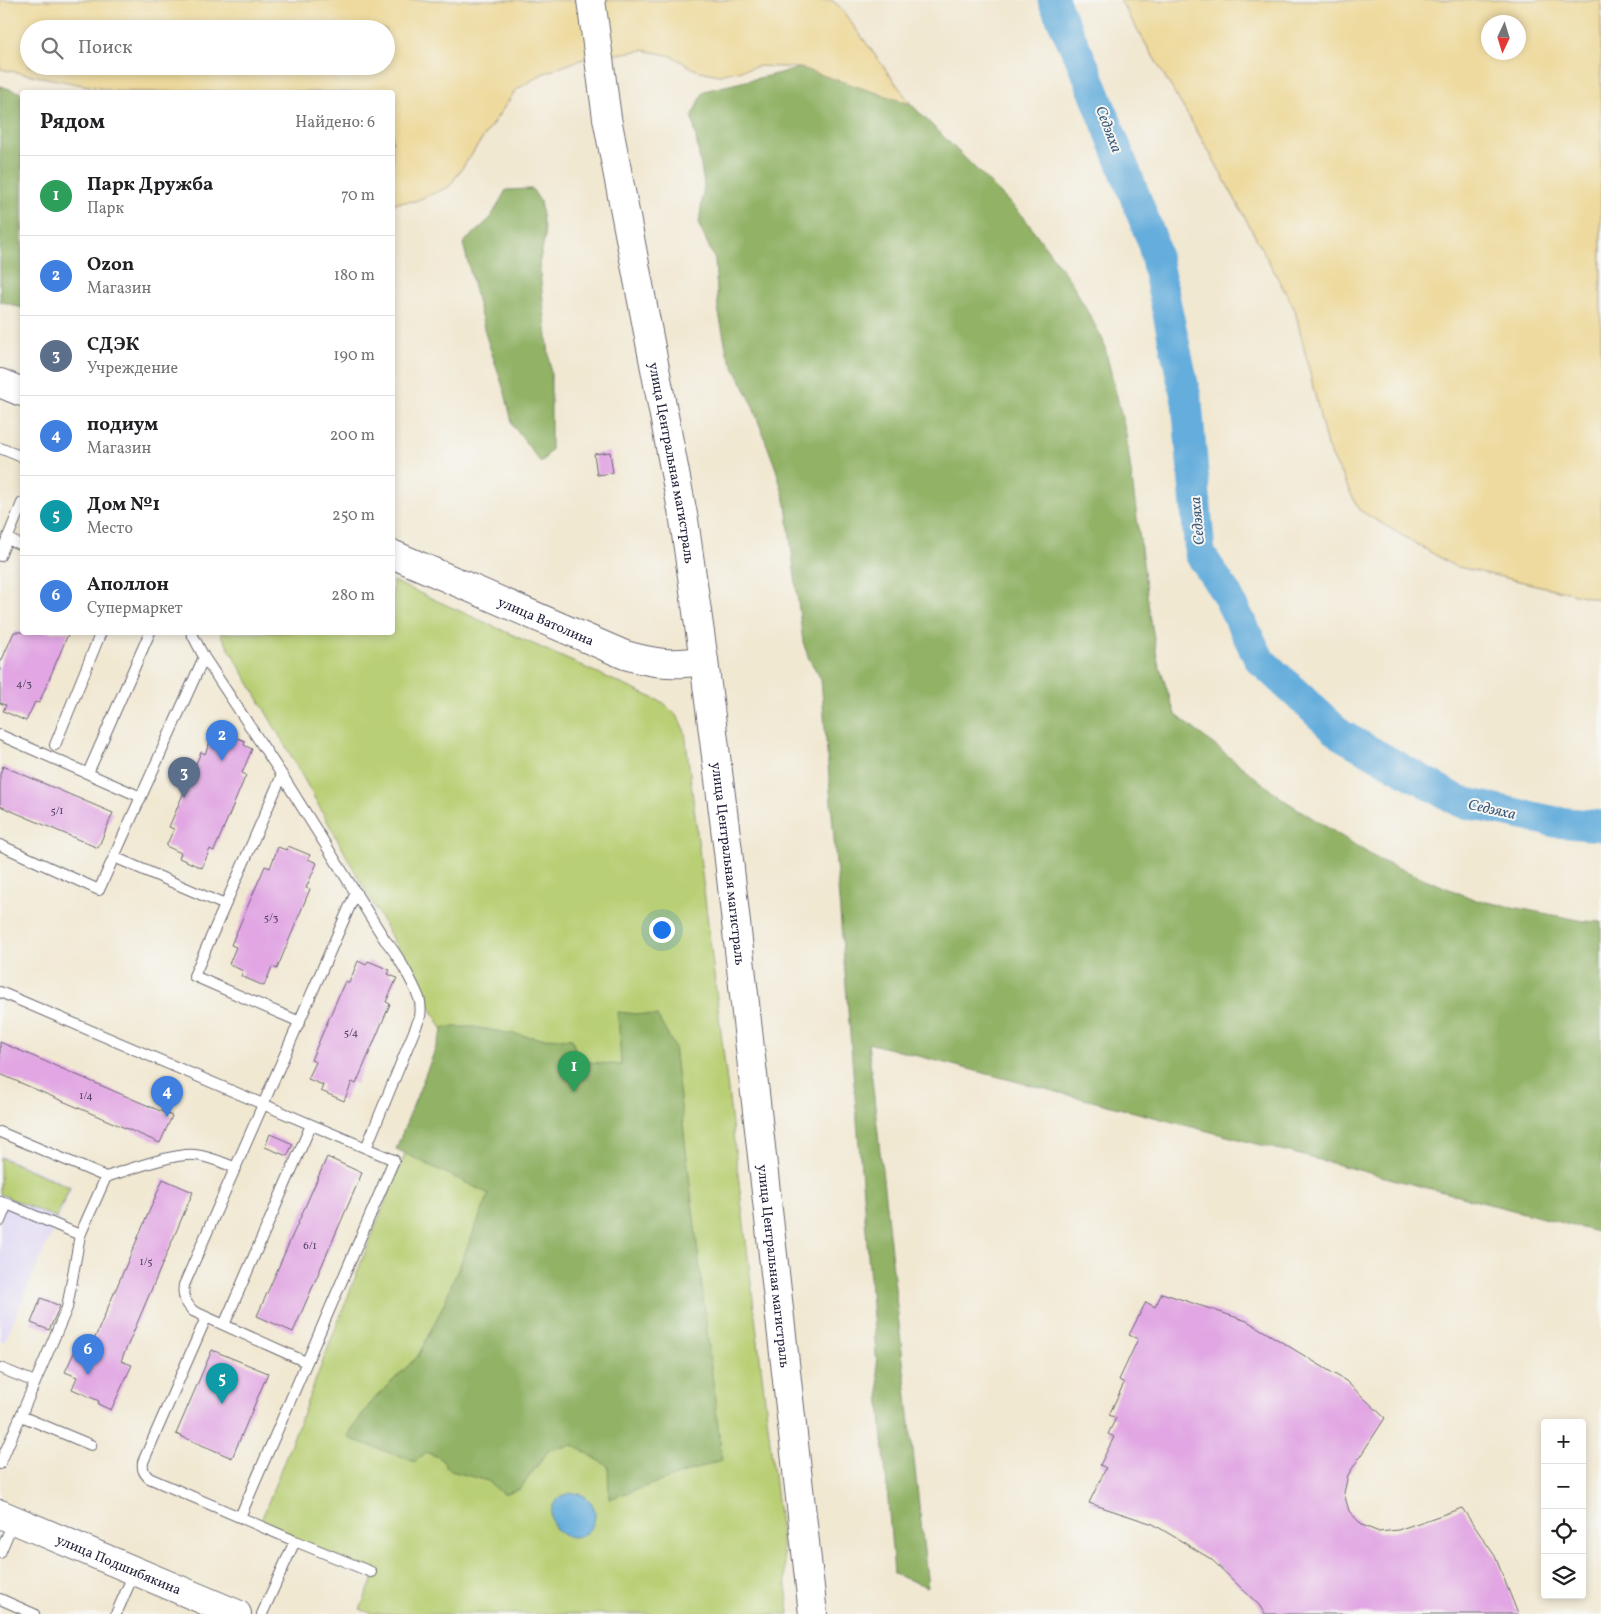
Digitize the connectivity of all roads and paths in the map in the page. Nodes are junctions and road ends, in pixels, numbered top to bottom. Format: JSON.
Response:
{"nodes":[{"id":1,"x":591,"y":0,"type":"edge"},
{"id":2,"x":0,"y":383,"type":"edge"},
{"id":3,"x":20,"y":391,"type":"edge"},
{"id":4,"x":0,"y":448,"type":"edge"},
{"id":5,"x":20,"y":456,"type":"edge"},
{"id":6,"x":20,"y":508,"type":"edge"},
{"id":7,"x":7,"y":539,"type":"junction"},
{"id":8,"x":20,"y":544,"type":"edge"},
{"id":9,"x":395,"y":555,"type":"edge"},
{"id":10,"x":0,"y":556,"type":"edge"},
{"id":11,"x":100,"y":635,"type":"edge"},
{"id":12,"x":149,"y":635,"type":"edge"},
{"id":13,"x":193,"y":635,"type":"edge"},
{"id":14,"x":204,"y":657,"type":"junction"},
{"id":15,"x":704,"y":661,"type":"junction"},
{"id":16,"x":0,"y":735,"type":"edge"},
{"id":17,"x":55,"y":745,"type":"dead end"},
{"id":18,"x":88,"y":773,"type":"junction"},
{"id":19,"x":282,"y":775,"type":"junction"},
{"id":20,"x":141,"y":797,"type":"junction"},
{"id":21,"x":0,"y":845,"type":"edge"},
{"id":22,"x":114,"y":856,"type":"junction"},
{"id":23,"x":356,"y":892,"type":"junction"},
{"id":24,"x":224,"y":905,"type":"junction"},
{"id":25,"x":0,"y":992,"type":"edge"},
{"id":26,"x":300,"y":1022,"type":"junction"},
{"id":27,"x":264,"y":1105,"type":"junction"},
{"id":28,"x":310,"y":1124,"type":"junction"},
{"id":29,"x":0,"y":1132,"type":"edge"},
{"id":30,"x":366,"y":1148,"type":"junction"},
{"id":31,"x":236,"y":1168,"type":"junction"},
{"id":32,"x":106,"y":1176,"type":"junction"},
{"id":33,"x":4,"y":1202,"type":"edge"},
{"id":34,"x":0,"y":1221,"type":"edge"},
{"id":35,"x":80,"y":1235,"type":"junction"},
{"id":36,"x":206,"y":1318,"type":"junction"},
{"id":37,"x":224,"y":1325,"type":"junction"},
{"id":38,"x":306,"y":1362,"type":"junction"},
{"id":39,"x":0,"y":1368,"type":"edge"},
{"id":40,"x":34,"y":1382,"type":"junction"},
{"id":41,"x":20,"y":1416,"type":"junction"},
{"id":42,"x":4,"y":1442,"type":"edge"},
{"id":43,"x":91,"y":1445,"type":"dead end"},
{"id":44,"x":0,"y":1464,"type":"edge"},
{"id":45,"x":7,"y":1517,"type":"edge"},
{"id":46,"x":240,"y":1517,"type":"junction"},
{"id":47,"x":295,"y":1540,"type":"junction"},
{"id":48,"x":0,"y":1554,"type":"edge"},
{"id":49,"x":135,"y":1571,"type":"junction"},
{"id":50,"x":371,"y":1572,"type":"dead end"},
{"id":51,"x":0,"y":1599,"type":"edge"},
{"id":52,"x":34,"y":1614,"type":"edge"},
{"id":53,"x":116,"y":1614,"type":"edge"},
{"id":54,"x":237,"y":1614,"type":"edge"},
{"id":55,"x":262,"y":1614,"type":"edge"},
{"id":56,"x":813,"y":1614,"type":"edge"}],
"edges":[{"from":1,"to":15,"type":"main road","name":"улица Центральная магистраль"},
{"from":2,"to":3,"type":"main road"},
{"from":4,"to":5,"type":"lane"},
{"from":6,"to":7,"type":"lane"},
{"from":7,"to":8,"type":"lane"},
{"from":7,"to":10,"type":"lane"},
{"from":9,"to":15,"type":"main road","name":"улица Ватолина"},
{"from":11,"to":17,"type":"lane"},
{"from":12,"to":18,"type":"lane"},
{"from":13,"to":14,"type":"lane"},
{"from":14,"to":19,"type":"lane"},
{"from":14,"to":20,"type":"lane"},
{"from":15,"to":56,"type":"main road","name":"улица Центральная магистраль"},
{"from":16,"to":18,"type":"lane"},
{"from":18,"to":20,"type":"lane"},
{"from":19,"to":23,"type":"lane"},
{"from":19,"to":24,"type":"lane"},
{"from":20,"to":22,"type":"lane"},
{"from":21,"to":22,"type":"lane"},
{"from":22,"to":24,"type":"lane"},
{"from":23,"to":26,"type":"lane"},
{"from":23,"to":30,"type":"lane"},
{"from":24,"to":26,"type":"lane"},
{"from":25,"to":27,"type":"lane"},
{"from":26,"to":27,"type":"lane"},
{"from":27,"to":28,"type":"lane"},
{"from":27,"to":31,"type":"lane"},
{"from":28,"to":30,"type":"lane"},
{"from":28,"to":37,"type":"lane"},
{"from":29,"to":32,"type":"lane"},
{"from":30,"to":38,"type":"lane"},
{"from":31,"to":32,"type":"lane"},
{"from":31,"to":36,"type":"lane"},
{"from":32,"to":35,"type":"lane"},
{"from":33,"to":34,"type":"lane"},
{"from":33,"to":35,"type":"lane"},
{"from":35,"to":40,"type":"lane"},
{"from":36,"to":37,"type":"lane"},
{"from":36,"to":46,"type":"lane"},
{"from":37,"to":38,"type":"lane"},
{"from":38,"to":46,"type":"lane"},
{"from":39,"to":40,"type":"lane"},
{"from":40,"to":41,"type":"lane"},
{"from":41,"to":42,"type":"lane"},
{"from":41,"to":43,"type":"lane"},
{"from":42,"to":44,"type":"lane"},
{"from":45,"to":48,"type":"lane"},
{"from":45,"to":49,"type":"main road","name":"улица Подшибякина"},
{"from":46,"to":47,"type":"lane"},
{"from":47,"to":50,"type":"lane"},
{"from":47,"to":55,"type":"lane"},
{"from":49,"to":53,"type":"lane"},
{"from":49,"to":54,"type":"main road","name":"улица Подшибякина"},
{"from":51,"to":52,"type":"lane"}]}
